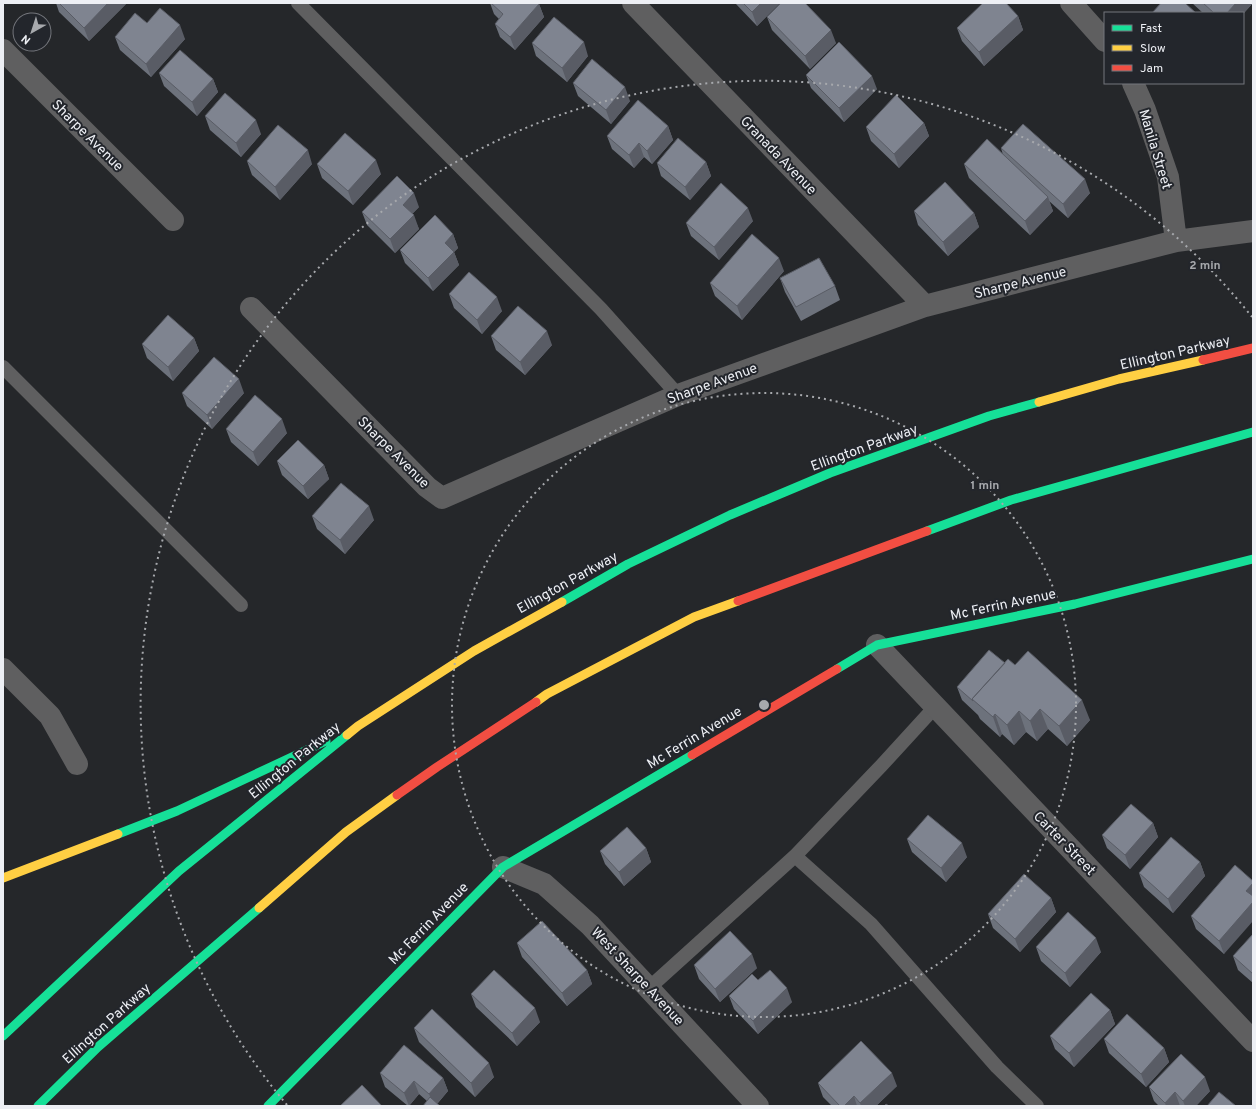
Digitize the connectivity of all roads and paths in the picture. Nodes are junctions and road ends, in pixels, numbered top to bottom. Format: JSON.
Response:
{"nodes":[{"id":1,"x":298,"y":3,"type":"edge"},
{"id":2,"x":633,"y":3,"type":"edge"},
{"id":3,"x":1071,"y":3,"type":"edge"},
{"id":4,"x":1104,"y":40,"type":"edge"},
{"id":5,"x":3,"y":50,"type":"edge"},
{"id":6,"x":1133,"y":84,"type":"edge"},
{"id":7,"x":173,"y":220,"type":"dead end"},
{"id":8,"x":1253,"y":231,"type":"edge"},
{"id":9,"x":1176,"y":242,"type":"junction"},
{"id":10,"x":925,"y":306,"type":"junction"},
{"id":11,"x":251,"y":308,"type":"dead end"},
{"id":12,"x":1253,"y":348,"type":"edge"},
{"id":13,"x":3,"y":367,"type":"edge"},
{"id":14,"x":678,"y":395,"type":"junction"},
{"id":15,"x":1253,"y":432,"type":"edge"},
{"id":16,"x":1253,"y":559,"type":"edge"},
{"id":17,"x":241,"y":605,"type":"dead end"},
{"id":18,"x":876,"y":645,"type":"junction"},
{"id":19,"x":3,"y":669,"type":"edge"},
{"id":20,"x":935,"y":707,"type":"junction"},
{"id":21,"x":358,"y":726,"type":"junction"},
{"id":22,"x":77,"y":764,"type":"dead end"},
{"id":23,"x":795,"y":856,"type":"junction"},
{"id":24,"x":503,"y":867,"type":"junction"},
{"id":25,"x":3,"y":878,"type":"edge"},
{"id":26,"x":649,"y":988,"type":"junction"},
{"id":27,"x":3,"y":1036,"type":"edge"},
{"id":28,"x":1253,"y":1041,"type":"edge"},
{"id":29,"x":98,"y":1047,"type":"junction"},
{"id":30,"x":70,"y":1086,"type":"dead end"},
{"id":31,"x":38,"y":1106,"type":"edge"},
{"id":32,"x":268,"y":1106,"type":"edge"},
{"id":33,"x":758,"y":1106,"type":"edge"},
{"id":34,"x":1037,"y":1106,"type":"edge"}],
"edges":[{"from":1,"to":14,"type":"lane"},
{"from":2,"to":10,"type":"street","name":"Granada Avenue"},
{"from":3,"to":4,"type":"street"},
{"from":5,"to":7,"type":"street","name":"Sharpe Avenue"},
{"from":6,"to":9,"type":"street","name":"Manila Street"},
{"from":8,"to":9,"type":"street","name":"Sharpe Avenue"},
{"from":9,"to":10,"type":"street","name":"Sharpe Avenue"},
{"from":10,"to":14,"type":"street","name":"Sharpe Avenue"},
{"from":11,"to":14,"type":"street","name":"Sharpe Avenue"},
{"from":12,"to":21,"type":"main road","name":"Ellington Parkway"},
{"from":13,"to":17,"type":"lane"},
{"from":15,"to":29,"type":"main road","name":"Ellington Parkway"},
{"from":16,"to":18,"type":"main road","name":"Mc Ferrin Avenue"},
{"from":18,"to":20,"type":"street","name":"Carter Street"},
{"from":18,"to":24,"type":"main road","name":"Mc Ferrin Avenue"},
{"from":19,"to":22,"type":"street"},
{"from":20,"to":23,"type":"lane"},
{"from":20,"to":28,"type":"street","name":"Carter Street"},
{"from":21,"to":25,"type":"main road"},
{"from":21,"to":27,"type":"main road","name":"Ellington Parkway"},
{"from":23,"to":26,"type":"lane"},
{"from":23,"to":34,"type":"lane"},
{"from":24,"to":26,"type":"street","name":"West Sharpe Avenue"},
{"from":24,"to":32,"type":"main road","name":"Mc Ferrin Avenue"},
{"from":26,"to":33,"type":"street","name":"West Sharpe Avenue"},
{"from":29,"to":30,"type":"main road"},
{"from":29,"to":31,"type":"main road","name":"Ellington Parkway"}]}
